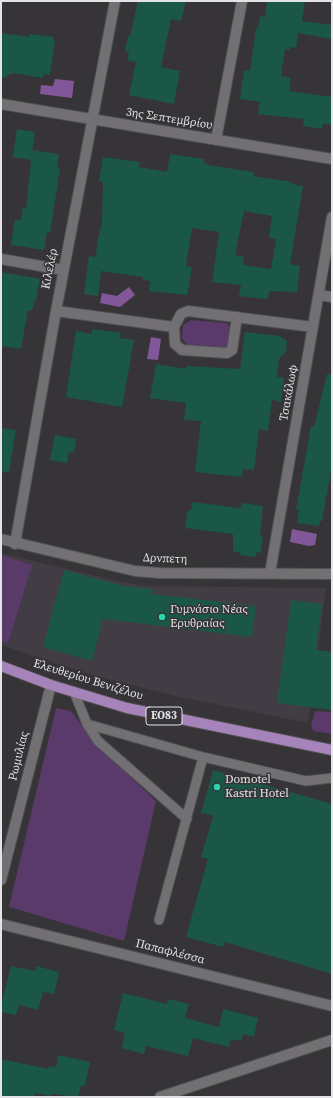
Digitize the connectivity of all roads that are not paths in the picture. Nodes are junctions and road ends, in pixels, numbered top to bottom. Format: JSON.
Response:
{"nodes":[{"id":1,"x":115,"y":1,"type":"edge"},
{"id":2,"x":242,"y":1,"type":"edge"},
{"id":3,"x":1,"y":104,"type":"edge"},
{"id":4,"x":92,"y":120,"type":"junction"},
{"id":5,"x":216,"y":140,"type":"junction"},
{"id":6,"x":332,"y":160,"type":"edge"},
{"id":7,"x":332,"y":217,"type":"edge"},
{"id":8,"x":1,"y":259,"type":"edge"},
{"id":9,"x":63,"y":270,"type":"junction"},
{"id":10,"x":319,"y":295,"type":"junction"},
{"id":11,"x":332,"y":297,"type":"edge"},
{"id":12,"x":56,"y":311,"type":"junction"},
{"id":13,"x":237,"y":317,"type":"junction"},
{"id":14,"x":174,"y":327,"type":"junction"},
{"id":15,"x":313,"y":327,"type":"junction"},
{"id":16,"x":1,"y":539,"type":"edge"},
{"id":17,"x":15,"y":544,"type":"junction"},
{"id":18,"x":270,"y":573,"type":"junction"},
{"id":19,"x":332,"y":574,"type":"edge"},
{"id":20,"x":1,"y":666,"type":"edge"},
{"id":21,"x":51,"y":685,"type":"junction"},
{"id":22,"x":74,"y":692,"type":"junction"},
{"id":23,"x":87,"y":724,"type":"junction"},
{"id":24,"x":332,"y":750,"type":"edge"},
{"id":25,"x":203,"y":757,"type":"junction"},
{"id":26,"x":332,"y":778,"type":"edge"},
{"id":27,"x":187,"y":819,"type":"junction"},
{"id":28,"x":1,"y":880,"type":"edge"},
{"id":29,"x":159,"y":920,"type":"dead end"},
{"id":30,"x":1,"y":924,"type":"edge"},
{"id":31,"x":332,"y":1006,"type":"edge"},
{"id":32,"x":332,"y":1040,"type":"edge"},
{"id":33,"x":160,"y":1097,"type":"edge"}],
"edges":[{"from":1,"to":4,"type":"street","name":"Κιλελέρ"},
{"from":2,"to":5,"type":"street"},
{"from":3,"to":4,"type":"street","name":"3ης Σεπτεμβρίου"},
{"from":4,"to":5,"type":"street","name":"3ης Σεπτεμβρίου"},
{"from":4,"to":9,"type":"street","name":"Κιλελέρ"},
{"from":5,"to":6,"type":"street","name":"3ης Σεπτεμβρίου"},
{"from":7,"to":10,"type":"street","name":"Τσακάλωφ"},
{"from":8,"to":9,"type":"street"},
{"from":9,"to":12,"type":"street","name":"Κιλελέρ"},
{"from":10,"to":11,"type":"street"},
{"from":10,"to":15,"type":"street","name":"Τσακάλωφ"},
{"from":12,"to":14,"type":"street"},
{"from":12,"to":17,"type":"street","name":"Κιλελέρ"},
{"from":13,"to":14,"type":"street"},
{"from":13,"to":14,"type":"street"},
{"from":13,"to":15,"type":"street"},
{"from":15,"to":18,"type":"street","name":"Τσακάλωφ"},
{"from":16,"to":17,"type":"street","name":"Δρνπετη"},
{"from":17,"to":18,"type":"street","name":"Δρνπετη"},
{"from":18,"to":19,"type":"street","name":"Δρνπετη"},
{"from":20,"to":21,"type":"main road","name":"Ελευθερίου Βενιζέλου","number":"ΕΟ83"},
{"from":21,"to":22,"type":"main road","name":"Ελευθερίου Βενιζέλου","number":"ΕΟ83"},
{"from":21,"to":28,"type":"street","name":"Ρωμυλίας"},
{"from":22,"to":23,"type":"lane"},
{"from":22,"to":24,"type":"main road","name":"Ελευθερίου Βενιζέλου","number":"ΕΟ83"},
{"from":23,"to":25,"type":"lane"},
{"from":23,"to":27,"type":"lane"},
{"from":25,"to":26,"type":"lane"},
{"from":25,"to":27,"type":"lane"},
{"from":27,"to":29,"type":"lane"},
{"from":30,"to":31,"type":"street","name":"Παπαφλέσσα"},
{"from":32,"to":33,"type":"street"}]}
